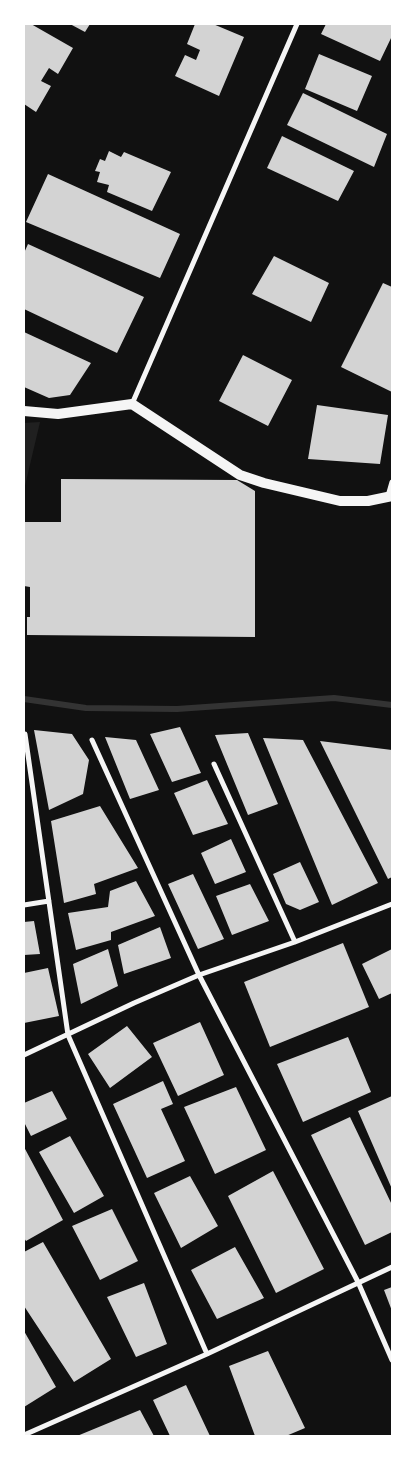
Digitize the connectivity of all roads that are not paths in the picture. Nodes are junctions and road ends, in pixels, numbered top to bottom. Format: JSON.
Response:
{"nodes":[{"id":1,"x":297,"y":24,"type":"edge"},
{"id":2,"x":132,"y":404,"type":"junction"},
{"id":3,"x":24,"y":411,"type":"edge"},
{"id":4,"x":392,"y":482,"type":"edge"},
{"id":5,"x":390,"y":496,"type":"edge"},
{"id":6,"x":25,"y":734,"type":"edge"},
{"id":7,"x":92,"y":740,"type":"dead end"},
{"id":8,"x":214,"y":764,"type":"dead end"},
{"id":9,"x":49,"y":901,"type":"junction"},
{"id":10,"x":392,"y":904,"type":"edge"},
{"id":11,"x":24,"y":905,"type":"edge"},
{"id":12,"x":295,"y":942,"type":"junction"},
{"id":13,"x":200,"y":975,"type":"junction"},
{"id":14,"x":68,"y":1034,"type":"junction"},
{"id":15,"x":24,"y":1055,"type":"edge"},
{"id":16,"x":392,"y":1266,"type":"edge"},
{"id":17,"x":358,"y":1282,"type":"junction"},
{"id":18,"x":208,"y":1354,"type":"junction"},
{"id":19,"x":392,"y":1360,"type":"edge"},
{"id":20,"x":24,"y":1435,"type":"edge"}],
"edges":[{"from":1,"to":2,"type":"street"},
{"from":2,"to":3,"type":"main road"},
{"from":2,"to":5,"type":"main road"},
{"from":4,"to":5,"type":"street"},
{"from":6,"to":9,"type":"street"},
{"from":7,"to":13,"type":"street"},
{"from":8,"to":12,"type":"street"},
{"from":9,"to":11,"type":"street"},
{"from":9,"to":14,"type":"street"},
{"from":10,"to":12,"type":"street"},
{"from":12,"to":13,"type":"street"},
{"from":13,"to":14,"type":"street"},
{"from":13,"to":17,"type":"street"},
{"from":14,"to":15,"type":"street"},
{"from":14,"to":18,"type":"street"},
{"from":16,"to":17,"type":"street"},
{"from":17,"to":18,"type":"street"},
{"from":17,"to":19,"type":"street"},
{"from":18,"to":20,"type":"street"}]}
